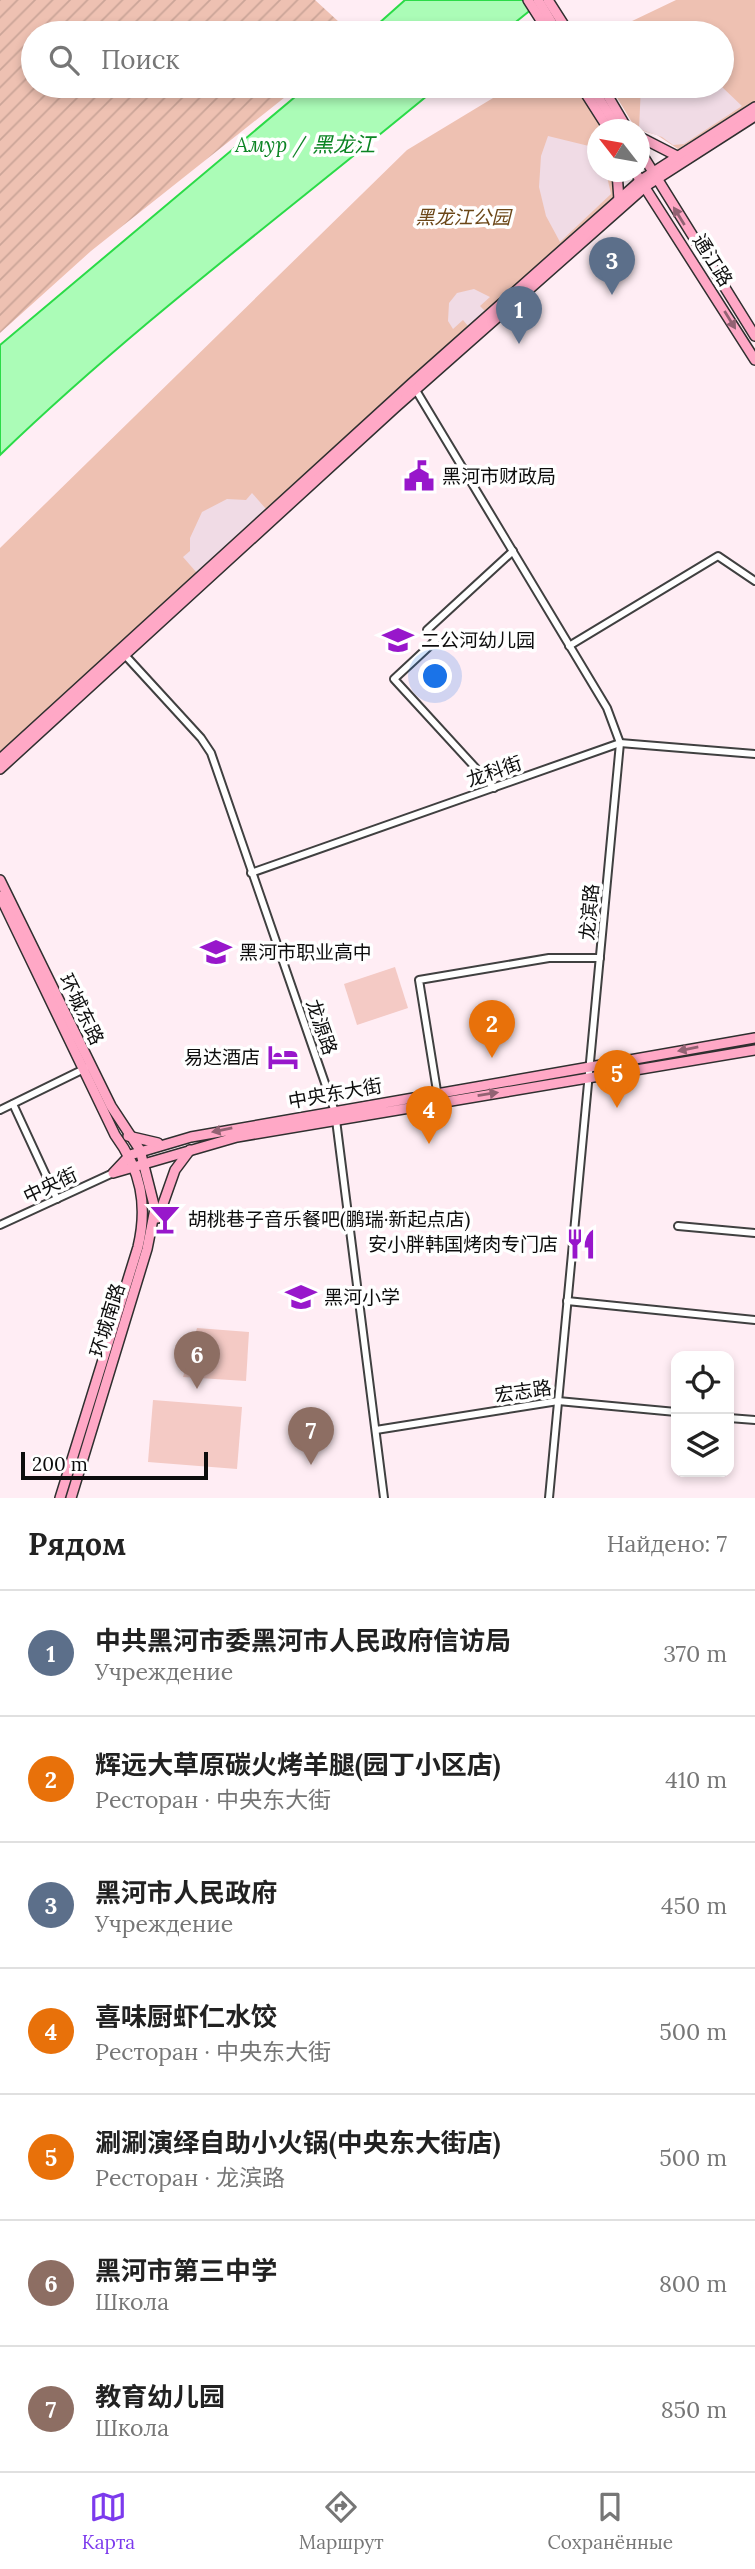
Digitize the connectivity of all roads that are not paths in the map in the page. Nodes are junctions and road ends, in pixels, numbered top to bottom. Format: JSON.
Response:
{"nodes":[{"id":1,"x":528,"y":0,"type":"edge"},
{"id":2,"x":538,"y":0,"type":"edge"},
{"id":3,"x":548,"y":0,"type":"edge"},
{"id":4,"x":541,"y":21,"type":"edge"},
{"id":5,"x":551,"y":21,"type":"edge"},
{"id":6,"x":561,"y":21,"type":"edge"},
{"id":7,"x":589,"y":98,"type":"edge"},
{"id":8,"x":599,"y":98,"type":"edge"},
{"id":9,"x":608,"y":98,"type":"edge"},
{"id":10,"x":755,"y":107,"type":"edge"},
{"id":11,"x":755,"y":116,"type":"edge"},
{"id":12,"x":602,"y":119,"type":"edge"},
{"id":13,"x":612,"y":119,"type":"edge"},
{"id":14,"x":621,"y":119,"type":"edge"},
{"id":15,"x":650,"y":143,"type":"edge"},
{"id":16,"x":677,"y":156,"type":"junction"},
{"id":17,"x":650,"y":176,"type":"edge"},
{"id":18,"x":650,"y":176,"type":"edge"},
{"id":19,"x":618,"y":182,"type":"edge"},
{"id":20,"x":642,"y":182,"type":"edge"},
{"id":21,"x":643,"y":182,"type":"edge"},
{"id":22,"x":649,"y":182,"type":"edge"},
{"id":23,"x":650,"y":182,"type":"edge"},
{"id":24,"x":619,"y":200,"type":"junction"},
{"id":25,"x":755,"y":336,"type":"edge"},
{"id":26,"x":755,"y":359,"type":"edge"},
{"id":27,"x":414,"y":386,"type":"junction"},
{"id":28,"x":513,"y":551,"type":"junction"},
{"id":29,"x":755,"y":581,"type":"edge"},
{"id":30,"x":569,"y":646,"type":"junction"},
{"id":31,"x":123,"y":653,"type":"junction"},
{"id":32,"x":620,"y":743,"type":"junction"},
{"id":33,"x":755,"y":754,"type":"edge"},
{"id":34,"x":0,"y":759,"type":"edge"},
{"id":35,"x":0,"y":769,"type":"edge"},
{"id":36,"x":494,"y":788,"type":"junction"},
{"id":37,"x":251,"y":873,"type":"junction"},
{"id":38,"x":0,"y":880,"type":"edge"},
{"id":39,"x":0,"y":896,"type":"edge"},
{"id":40,"x":600,"y":958,"type":"junction"},
{"id":41,"x":755,"y":1038,"type":"edge"},
{"id":42,"x":755,"y":1050,"type":"edge"},
{"id":43,"x":87,"y":1068,"type":"junction"},
{"id":44,"x":590,"y":1072,"type":"junction"},
{"id":45,"x":437,"y":1091,"type":"junction"},
{"id":46,"x":13,"y":1104,"type":"junction"},
{"id":47,"x":0,"y":1110,"type":"edge"},
{"id":48,"x":336,"y":1116,"type":"junction"},
{"id":49,"x":128,"y":1136,"type":"junction"},
{"id":50,"x":159,"y":1144,"type":"junction"},
{"id":51,"x":195,"y":1147,"type":"junction"},
{"id":52,"x":140,"y":1150,"type":"junction"},
{"id":53,"x":130,"y":1154,"type":"junction"},
{"id":54,"x":144,"y":1163,"type":"junction"},
{"id":55,"x":134,"y":1167,"type":"junction"},
{"id":56,"x":113,"y":1173,"type":"junction"},
{"id":57,"x":57,"y":1199,"type":"junction"},
{"id":58,"x":0,"y":1224,"type":"edge"},
{"id":59,"x":678,"y":1226,"type":"dead end"},
{"id":60,"x":755,"y":1233,"type":"edge"},
{"id":61,"x":147,"y":1249,"type":"junction"},
{"id":62,"x":567,"y":1301,"type":"junction"},
{"id":63,"x":755,"y":1320,"type":"edge"},
{"id":64,"x":558,"y":1401,"type":"junction"},
{"id":65,"x":671,"y":1412,"type":"edge"},
{"id":66,"x":734,"y":1418,"type":"edge"},
{"id":67,"x":755,"y":1420,"type":"edge"},
{"id":68,"x":376,"y":1430,"type":"junction"},
{"id":69,"x":60,"y":1498,"type":"edge"},
{"id":70,"x":71,"y":1498,"type":"edge"},
{"id":71,"x":384,"y":1498,"type":"edge"},
{"id":72,"x":549,"y":1498,"type":"edge"}],
"edges":[{"from":1,"to":4,"type":"main road"},
{"from":2,"to":5,"type":"main road"},
{"from":3,"to":6,"type":"main road"},
{"from":7,"to":12,"type":"main road"},
{"from":8,"to":13,"type":"main road"},
{"from":9,"to":14,"type":"main road"},
{"from":10,"to":16,"type":"main road"},
{"from":11,"to":18,"type":"main road"},
{"from":15,"to":16,"type":"main road"},
{"from":16,"to":17,"type":"main road"},
{"from":19,"to":24,"type":"main road"},
{"from":20,"to":24,"type":"main road"},
{"from":21,"to":27,"type":"main road"},
{"from":22,"to":26,"type":"main road","name":"通江路","one_way":true},
{"from":25,"to":23,"type":"main road","name":"通江路","one_way":true},
{"from":24,"to":27,"type":"main road"},
{"from":27,"to":28,"type":"street","name":"龙滨路"},
{"from":27,"to":31,"type":"main road"},
{"from":28,"to":30,"type":"street","name":"龙滨路"},
{"from":28,"to":36,"type":"street"},
{"from":29,"to":30,"type":"street"},
{"from":30,"to":32,"type":"street","name":"龙滨路"},
{"from":31,"to":34,"type":"main road"},
{"from":31,"to":35,"type":"main road"},
{"from":31,"to":37,"type":"street","name":"龙源路"},
{"from":32,"to":33,"type":"street","name":"龙科街"},
{"from":32,"to":36,"type":"street","name":"龙科街"},
{"from":32,"to":40,"type":"street","name":"龙滨路"},
{"from":36,"to":37,"type":"street","name":"龙科街"},
{"from":37,"to":48,"type":"street","name":"龙源路"},
{"from":38,"to":43,"type":"main road","name":"环城东路"},
{"from":39,"to":43,"type":"main road","name":"环城东路"},
{"from":40,"to":44,"type":"street","name":"龙滨路"},
{"from":40,"to":45,"type":"street"},
{"from":41,"to":44,"type":"main road","name":"中央东大街","one_way":true},
{"from":42,"to":44,"type":"main road","name":"中央东大街"},
{"from":43,"to":46,"type":"street"},
{"from":43,"to":49,"type":"main road","name":"环城东路"},
{"from":43,"to":53,"type":"main road","name":"环城东路"},
{"from":44,"to":45,"type":"main road","name":"中央东大街"},
{"from":48,"to":44,"type":"main road","name":"中央东大街","one_way":true},
{"from":44,"to":62,"type":"street","name":"龙滨路"},
{"from":45,"to":48,"type":"main road","name":"中央东大街"},
{"from":46,"to":47,"type":"street"},
{"from":46,"to":57,"type":"street"},
{"from":48,"to":50,"type":"main road","name":"中央东大街","one_way":true},
{"from":48,"to":51,"type":"main road","name":"中央东大街"},
{"from":48,"to":68,"type":"street","name":"龙源路"},
{"from":49,"to":50,"type":"main road"},
{"from":49,"to":52,"type":"main road","name":"环城东路"},
{"from":50,"to":52,"type":"main road","name":"中央东大街"},
{"from":51,"to":54,"type":"main road","name":"中央东大街"},
{"from":51,"to":61,"type":"main road"},
{"from":52,"to":53,"type":"main road","name":"中央东大街"},
{"from":52,"to":54,"type":"main road","name":"环城南路"},
{"from":53,"to":55,"type":"main road","name":"环城南路"},
{"from":53,"to":56,"type":"main road"},
{"from":54,"to":55,"type":"main road","name":"中央东大街"},
{"from":54,"to":61,"type":"main road","name":"环城南路"},
{"from":55,"to":56,"type":"main road","name":"中央东大街"},
{"from":55,"to":69,"type":"main road","name":"环城南路"},
{"from":56,"to":57,"type":"street","name":"中央街"},
{"from":57,"to":58,"type":"street","name":"中央街"},
{"from":59,"to":60,"type":"street"},
{"from":61,"to":70,"type":"main road","name":"环城南路"},
{"from":62,"to":63,"type":"street"},
{"from":62,"to":64,"type":"street","name":"龙滨路"},
{"from":64,"to":65,"type":"street","name":"宏志路"},
{"from":64,"to":68,"type":"street","name":"宏志路"},
{"from":64,"to":72,"type":"street","name":"龙滨路"},
{"from":66,"to":67,"type":"street"},
{"from":68,"to":71,"type":"street","name":"龙源路"}]}
